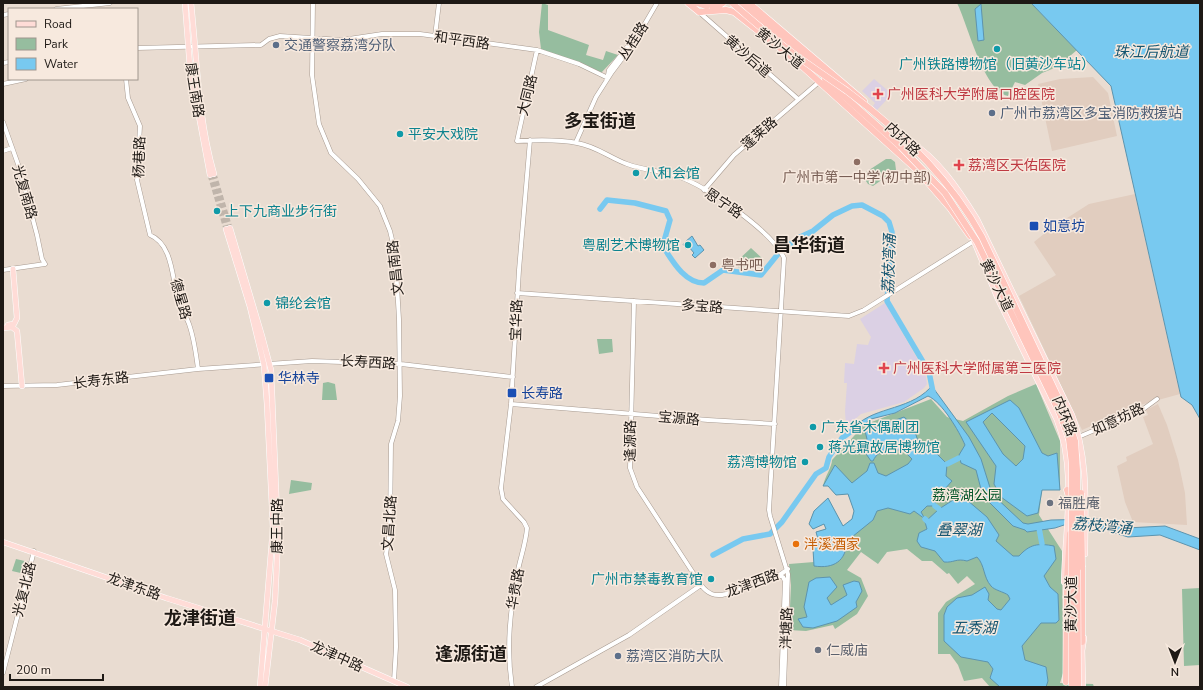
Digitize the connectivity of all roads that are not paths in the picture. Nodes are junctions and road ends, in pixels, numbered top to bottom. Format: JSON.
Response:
{"nodes":[{"id":1,"x":110,"y":3,"type":"edge"},
{"id":2,"x":185,"y":3,"type":"edge"},
{"id":3,"x":191,"y":3,"type":"edge"},
{"id":4,"x":313,"y":3,"type":"edge"},
{"id":5,"x":439,"y":3,"type":"edge"},
{"id":6,"x":656,"y":3,"type":"edge"},
{"id":7,"x":688,"y":3,"type":"edge"},
{"id":8,"x":697,"y":3,"type":"edge"},
{"id":9,"x":714,"y":3,"type":"edge"},
{"id":10,"x":723,"y":3,"type":"edge"},
{"id":11,"x":732,"y":3,"type":"edge"},
{"id":12,"x":739,"y":3,"type":"edge"},
{"id":13,"x":749,"y":4,"type":"edge"},
{"id":14,"x":65,"y":8,"type":"edge"},
{"id":15,"x":699,"y":12,"type":"junction"},
{"id":16,"x":734,"y":12,"type":"junction"},
{"id":17,"x":435,"y":36,"type":"junction"},
{"id":18,"x":312,"y":38,"type":"junction"},
{"id":19,"x":786,"y":43,"type":"junction"},
{"id":20,"x":188,"y":46,"type":"junction"},
{"id":21,"x":195,"y":46,"type":"junction"},
{"id":22,"x":138,"y":48,"type":"edge"},
{"id":23,"x":630,"y":48,"type":"junction"},
{"id":24,"x":537,"y":50,"type":"junction"},
{"id":25,"x":623,"y":52,"type":"junction"},
{"id":26,"x":819,"y":62,"type":"junction"},
{"id":27,"x":805,"y":69,"type":"junction"},
{"id":28,"x":608,"y":78,"type":"junction"},
{"id":29,"x":833,"y":79,"type":"junction"},
{"id":30,"x":21,"y":80,"type":"edge"},
{"id":31,"x":126,"y":80,"type":"edge"},
{"id":32,"x":819,"y":82,"type":"junction"},
{"id":33,"x":3,"y":84,"type":"edge"},
{"id":34,"x":798,"y":99,"type":"junction"},
{"id":35,"x":865,"y":108,"type":"junction"},
{"id":36,"x":3,"y":122,"type":"edge"},
{"id":37,"x":878,"y":126,"type":"junction"},
{"id":38,"x":530,"y":140,"type":"junction"},
{"id":39,"x":516,"y":141,"type":"joint"},
{"id":40,"x":576,"y":142,"type":"junction"},
{"id":41,"x":904,"y":144,"type":"junction"},
{"id":42,"x":12,"y":148,"type":"junction"},
{"id":43,"x":3,"y":151,"type":"edge"},
{"id":44,"x":935,"y":168,"type":"junction"},
{"id":45,"x":704,"y":190,"type":"junction"},
{"id":46,"x":962,"y":203,"type":"junction"},
{"id":47,"x":950,"y":208,"type":"junction"},
{"id":48,"x":965,"y":230,"type":"junction"},
{"id":49,"x":150,"y":235,"type":"joint"},
{"id":50,"x":974,"y":241,"type":"junction"},
{"id":51,"x":985,"y":242,"type":"junction"},
{"id":52,"x":964,"y":246,"type":"junction"},
{"id":53,"x":3,"y":270,"type":"edge"},
{"id":54,"x":13,"y":270,"type":"junction"},
{"id":55,"x":1000,"y":277,"type":"junction"},
{"id":56,"x":518,"y":293,"type":"junction"},
{"id":57,"x":634,"y":301,"type":"junction"},
{"id":58,"x":781,"y":311,"type":"junction"},
{"id":59,"x":3,"y":327,"type":"edge"},
{"id":60,"x":1026,"y":351,"type":"junction"},
{"id":61,"x":270,"y":364,"type":"junction"},
{"id":62,"x":401,"y":364,"type":"junction"},
{"id":63,"x":264,"y":365,"type":"junction"},
{"id":64,"x":198,"y":369,"type":"junction"},
{"id":65,"x":513,"y":377,"type":"junction"},
{"id":66,"x":22,"y":383,"type":"junction"},
{"id":67,"x":3,"y":386,"type":"edge"},
{"id":68,"x":1157,"y":399,"type":"dead end"},
{"id":69,"x":511,"y":404,"type":"junction"},
{"id":70,"x":631,"y":413,"type":"junction"},
{"id":71,"x":775,"y":424,"type":"junction"},
{"id":72,"x":1074,"y":439,"type":"junction"},
{"id":73,"x":1077,"y":455,"type":"junction"},
{"id":74,"x":1067,"y":490,"type":"junction"},
{"id":75,"x":503,"y":500,"type":"joint"},
{"id":76,"x":1071,"y":507,"type":"junction"},
{"id":77,"x":1072,"y":519,"type":"junction"},
{"id":78,"x":1075,"y":527,"type":"junction"},
{"id":79,"x":3,"y":542,"type":"edge"},
{"id":80,"x":34,"y":551,"type":"junction"},
{"id":81,"x":786,"y":568,"type":"junction"},
{"id":82,"x":776,"y":575,"type":"junction"},
{"id":83,"x":785,"y":581,"type":"junction"},
{"id":84,"x":701,"y":585,"type":"junction"},
{"id":85,"x":265,"y":628,"type":"junction"},
{"id":86,"x":271,"y":630,"type":"junction"},
{"id":87,"x":1080,"y":640,"type":"junction"},
{"id":88,"x":1082,"y":651,"type":"junction"},
{"id":89,"x":3,"y":673,"type":"edge"},
{"id":90,"x":394,"y":681,"type":"junction"},
{"id":91,"x":1066,"y":684,"type":"edge"},
{"id":92,"x":260,"y":687,"type":"edge"},
{"id":93,"x":265,"y":687,"type":"edge"},
{"id":94,"x":407,"y":687,"type":"edge"},
{"id":95,"x":512,"y":687,"type":"edge"},
{"id":96,"x":536,"y":687,"type":"edge"},
{"id":97,"x":781,"y":687,"type":"edge"},
{"id":98,"x":784,"y":687,"type":"edge"},
{"id":99,"x":1072,"y":687,"type":"edge"},
{"id":100,"x":1078,"y":687,"type":"edge"},
{"id":101,"x":1083,"y":687,"type":"edge"}],
"edges":[{"from":1,"to":14,"type":"street"},
{"from":2,"to":20,"type":"main road","name":"康王南路"},
{"from":3,"to":21,"type":"main road","name":"康王南路"},
{"from":4,"to":18,"type":"street"},
{"from":5,"to":17,"type":"street"},
{"from":6,"to":23,"type":"street","name":"丛桂路"},
{"from":6,"to":25,"type":"street","name":"丛桂路"},
{"from":7,"to":15,"type":"highway"},
{"from":8,"to":9,"type":"highway"},
{"from":10,"to":15,"type":"highway"},
{"from":11,"to":55,"type":"highway","name":"内环路","bridge":true},
{"from":12,"to":16,"type":"highway"},
{"from":12,"to":19,"type":"highway","name":"内环路","bridge":true},
{"from":13,"to":26,"type":"highway","name":"黄沙大道"},
{"from":15,"to":16,"type":"highway"},
{"from":15,"to":34,"type":"street","name":"黄沙后道"},
{"from":16,"to":27,"type":"highway","name":"黄沙大道"},
{"from":17,"to":18,"type":"street","name":"和平西路"},
{"from":17,"to":24,"type":"street","name":"和平西路"},
{"from":18,"to":21,"type":"street","name":"和平西路"},
{"from":18,"to":62,"type":"street","name":"文昌南路"},
{"from":19,"to":29,"type":"highway"},
{"from":19,"to":37,"type":"highway","name":"内环路"},
{"from":20,"to":21,"type":"street","name":"和平西路"},
{"from":20,"to":21,"type":"main road","name":"康王南路"},
{"from":20,"to":22,"type":"street","name":"和平西路"},
{"from":23,"to":25,"type":"street"},
{"from":23,"to":28,"type":"street","name":"丛桂路"},
{"from":24,"to":28,"type":"street","name":"和平西路"},
{"from":24,"to":39,"type":"street","name":"大同路"},
{"from":25,"to":28,"type":"street","name":"丛桂路"},
{"from":26,"to":29,"type":"highway"},
{"from":26,"to":41,"type":"highway","name":"黄沙大道"},
{"from":27,"to":32,"type":"highway","name":"黄沙大道"},
{"from":27,"to":37,"type":"highway"},
{"from":28,"to":40,"type":"street","name":"丛桂路"},
{"from":29,"to":35,"type":"highway"},
{"from":30,"to":33,"type":"street"},
{"from":31,"to":49,"type":"street","name":"杨巷路"},
{"from":32,"to":34,"type":"street","name":"蓬莱路"},
{"from":32,"to":47,"type":"highway","name":"黄沙大道"},
{"from":34,"to":45,"type":"street","name":"蓬莱路"},
{"from":35,"to":41,"type":"highway"},
{"from":35,"to":44,"type":"highway"},
{"from":36,"to":42,"type":"street","name":"光复南路"},
{"from":37,"to":41,"type":"highway","name":"内环路"},
{"from":38,"to":39,"type":"street","name":"恩宁路"},
{"from":38,"to":40,"type":"street","name":"恩宁路"},
{"from":38,"to":56,"type":"street","name":"宝华路"},
{"from":40,"to":45,"type":"street","name":"恩宁路"},
{"from":41,"to":44,"type":"highway","name":"黄沙大道"},
{"from":41,"to":55,"type":"highway","bridge":true},
{"from":41,"to":72,"type":"main road"},
{"from":41,"to":77,"type":"highway","name":"内环路","bridge":true},
{"from":42,"to":43,"type":"street"},
{"from":42,"to":54,"type":"street","name":"光复南路"},
{"from":44,"to":46,"type":"highway","name":"黄沙大道"},
{"from":45,"to":58,"type":"street","name":"恩宁路"},
{"from":46,"to":47,"type":"highway"},
{"from":46,"to":51,"type":"main road","name":"黄沙大道"},
{"from":47,"to":48,"type":"highway","name":"黄沙大道"},
{"from":48,"to":50,"type":"highway","name":"黄沙大道"},
{"from":48,"to":52,"type":"street"},
{"from":49,"to":64,"type":"street","name":"德星路"},
{"from":50,"to":51,"type":"street"},
{"from":50,"to":52,"type":"street"},
{"from":50,"to":60,"type":"highway","name":"黄沙大道"},
{"from":51,"to":72,"type":"highway","name":"黄沙大道"},
{"from":52,"to":58,"type":"street","name":"多宝路"},
{"from":53,"to":54,"type":"street"},
{"from":54,"to":59,"type":"main road"},
{"from":55,"to":73,"type":"highway","name":"内环路","bridge":true},
{"from":56,"to":57,"type":"street","name":"多宝路"},
{"from":56,"to":65,"type":"street","name":"宝华路"},
{"from":57,"to":58,"type":"street","name":"多宝路"},
{"from":57,"to":70,"type":"street","name":"逢源路"},
{"from":58,"to":71,"type":"street","name":"龙津西路"},
{"from":59,"to":66,"type":"main road"},
{"from":60,"to":72,"type":"highway","name":"黄沙大道"},
{"from":60,"to":74,"type":"main road"},
{"from":61,"to":62,"type":"street","name":"长寿西路"},
{"from":61,"to":63,"type":"street","name":"长寿西路"},
{"from":61,"to":63,"type":"main road"},
{"from":61,"to":86,"type":"main road","name":"康王中路"},
{"from":62,"to":65,"type":"street","name":"长寿西路"},
{"from":62,"to":90,"type":"street","name":"文昌北路"},
{"from":63,"to":64,"type":"street","name":"长寿西路"},
{"from":63,"to":85,"type":"main road","name":"康王中路"},
{"from":64,"to":66,"type":"street","name":"长寿东路"},
{"from":65,"to":69,"type":"street","name":"宝华路"},
{"from":66,"to":67,"type":"street","name":"长寿东路"},
{"from":68,"to":72,"type":"street","name":"如意坊路"},
{"from":69,"to":70,"type":"street","name":"宝源路"},
{"from":69,"to":75,"type":"street","name":"宝华路"},
{"from":70,"to":71,"type":"street","name":"宝源路"},
{"from":70,"to":84,"type":"street","name":"逢源路"},
{"from":71,"to":81,"type":"street","name":"龙津西路"},
{"from":72,"to":76,"type":"highway","name":"黄沙大道"},
{"from":72,"to":77,"type":"highway","name":"黄沙大道"},
{"from":72,"to":78,"type":"main road"},
{"from":73,"to":87,"type":"highway","bridge":true},
{"from":73,"to":100,"type":"highway","name":"内环路","bridge":true},
{"from":74,"to":76,"type":"highway"},
{"from":74,"to":77,"type":"main road"},
{"from":75,"to":95,"type":"street","name":"华贵路"},
{"from":76,"to":77,"type":"highway","name":"黄沙大道"},
{"from":77,"to":78,"type":"highway","name":"黄沙大道","bridge":true},
{"from":77,"to":78,"type":"main road"},
{"from":77,"to":91,"type":"highway","bridge":true},
{"from":77,"to":99,"type":"highway","name":"内环路","bridge":true},
{"from":78,"to":87,"type":"highway","name":"黄沙大道"},
{"from":78,"to":88,"type":"main road"},
{"from":78,"to":91,"type":"main road"},
{"from":78,"to":99,"type":"highway","name":"黄沙大道"},
{"from":79,"to":80,"type":"main road","name":"龙津东路"},
{"from":80,"to":85,"type":"main road","name":"龙津东路"},
{"from":80,"to":89,"type":"street","name":"光复北路"},
{"from":81,"to":82,"type":"street","name":"龙津西路"},
{"from":81,"to":83,"type":"street"},
{"from":81,"to":98,"type":"street","name":"泮塘路"},
{"from":82,"to":83,"type":"street"},
{"from":82,"to":84,"type":"street","name":"龙津西路"},
{"from":83,"to":97,"type":"street"},
{"from":84,"to":96,"type":"street"},
{"from":85,"to":86,"type":"main road","name":"龙津中路"},
{"from":85,"to":92,"type":"main road","name":"康王中路"},
{"from":86,"to":90,"type":"main road","name":"龙津中路"},
{"from":86,"to":93,"type":"main road","name":"康王中路"},
{"from":87,"to":88,"type":"main road"},
{"from":87,"to":100,"type":"highway","name":"黄沙大道"},
{"from":88,"to":101,"type":"main road"},
{"from":90,"to":94,"type":"main road","name":"龙津中路"}]}
